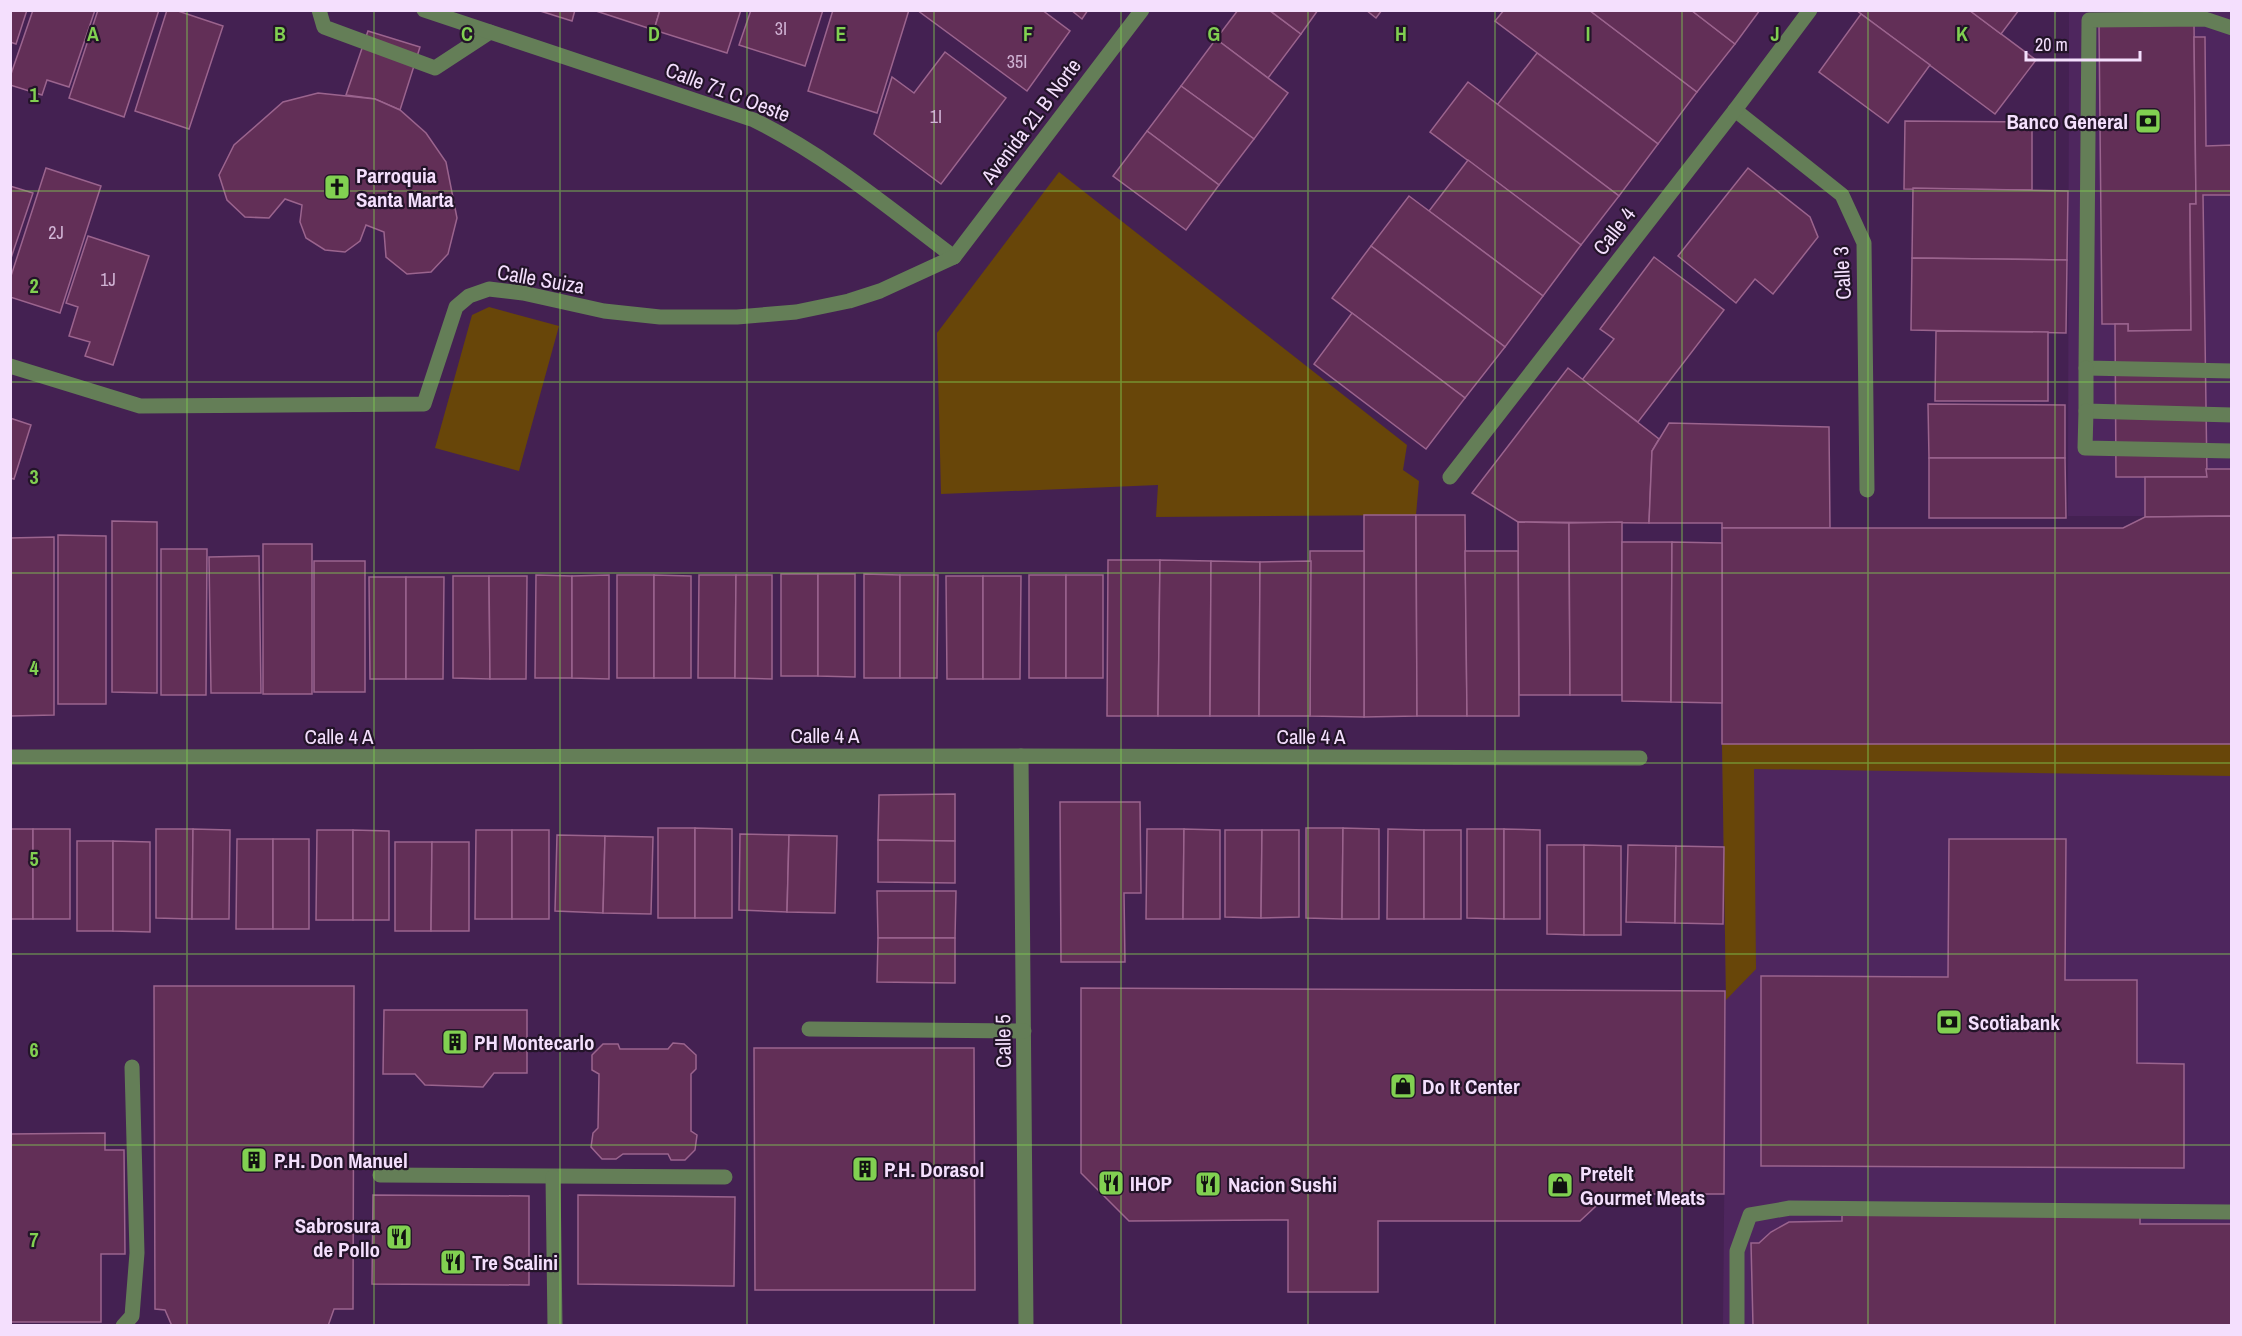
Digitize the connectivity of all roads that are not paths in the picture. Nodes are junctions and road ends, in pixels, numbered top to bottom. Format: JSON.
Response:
{"nodes":[{"id":1,"x":319,"y":10,"type":"edge"},
{"id":2,"x":424,"y":10,"type":"edge"},
{"id":3,"x":1142,"y":10,"type":"edge"},
{"id":4,"x":1810,"y":10,"type":"edge"},
{"id":5,"x":2232,"y":28,"type":"edge"},
{"id":6,"x":490,"y":32,"type":"junction"},
{"id":7,"x":1735,"y":110,"type":"junction"},
{"id":8,"x":954,"y":257,"type":"junction"},
{"id":9,"x":10,"y":366,"type":"edge"},
{"id":10,"x":2086,"y":368,"type":"junction"},
{"id":11,"x":2232,"y":371,"type":"edge"},
{"id":12,"x":2086,"y":411,"type":"junction"},
{"id":13,"x":2232,"y":415,"type":"edge"},
{"id":14,"x":2232,"y":451,"type":"edge"},
{"id":15,"x":1450,"y":477,"type":"dead end"},
{"id":16,"x":1867,"y":490,"type":"dead end"},
{"id":17,"x":1021,"y":756,"type":"junction"},
{"id":18,"x":10,"y":757,"type":"edge"},
{"id":19,"x":1640,"y":758,"type":"dead end"},
{"id":20,"x":809,"y":1029,"type":"dead end"},
{"id":21,"x":1024,"y":1032,"type":"junction"},
{"id":22,"x":132,"y":1067,"type":"dead end"},
{"id":23,"x":380,"y":1176,"type":"dead end"},
{"id":24,"x":553,"y":1177,"type":"junction"},
{"id":25,"x":724,"y":1177,"type":"dead end"},
{"id":26,"x":2232,"y":1212,"type":"edge"},
{"id":27,"x":123,"y":1326,"type":"edge"},
{"id":28,"x":555,"y":1326,"type":"edge"},
{"id":29,"x":1026,"y":1326,"type":"edge"},
{"id":30,"x":1737,"y":1326,"type":"edge"}],
"edges":[{"from":1,"to":6,"type":"street"},
{"from":2,"to":6,"type":"street","name":"Calle 71 C Oeste"},
{"from":3,"to":8,"type":"street","name":"Avenida 21 B Norte"},
{"from":4,"to":7,"type":"street","name":"Calle 4"},
{"from":5,"to":10,"type":"street"},
{"from":6,"to":8,"type":"street","name":"Calle 71 C Oeste"},
{"from":7,"to":15,"type":"street","name":"Calle 4"},
{"from":7,"to":16,"type":"street","name":"Calle 3"},
{"from":8,"to":9,"type":"street","name":"Calle Suiza"},
{"from":10,"to":11,"type":"street"},
{"from":10,"to":12,"type":"street"},
{"from":12,"to":13,"type":"street"},
{"from":12,"to":14,"type":"street"},
{"from":17,"to":18,"type":"street","name":"Calle 4 A"},
{"from":17,"to":19,"type":"street","name":"Calle 4 A"},
{"from":17,"to":21,"type":"street","name":"Calle 5"},
{"from":20,"to":21,"type":"street"},
{"from":21,"to":29,"type":"street","name":"Calle 5"},
{"from":22,"to":27,"type":"street"},
{"from":23,"to":24,"type":"street"},
{"from":24,"to":25,"type":"street"},
{"from":24,"to":28,"type":"street"},
{"from":26,"to":30,"type":"street"}]}
